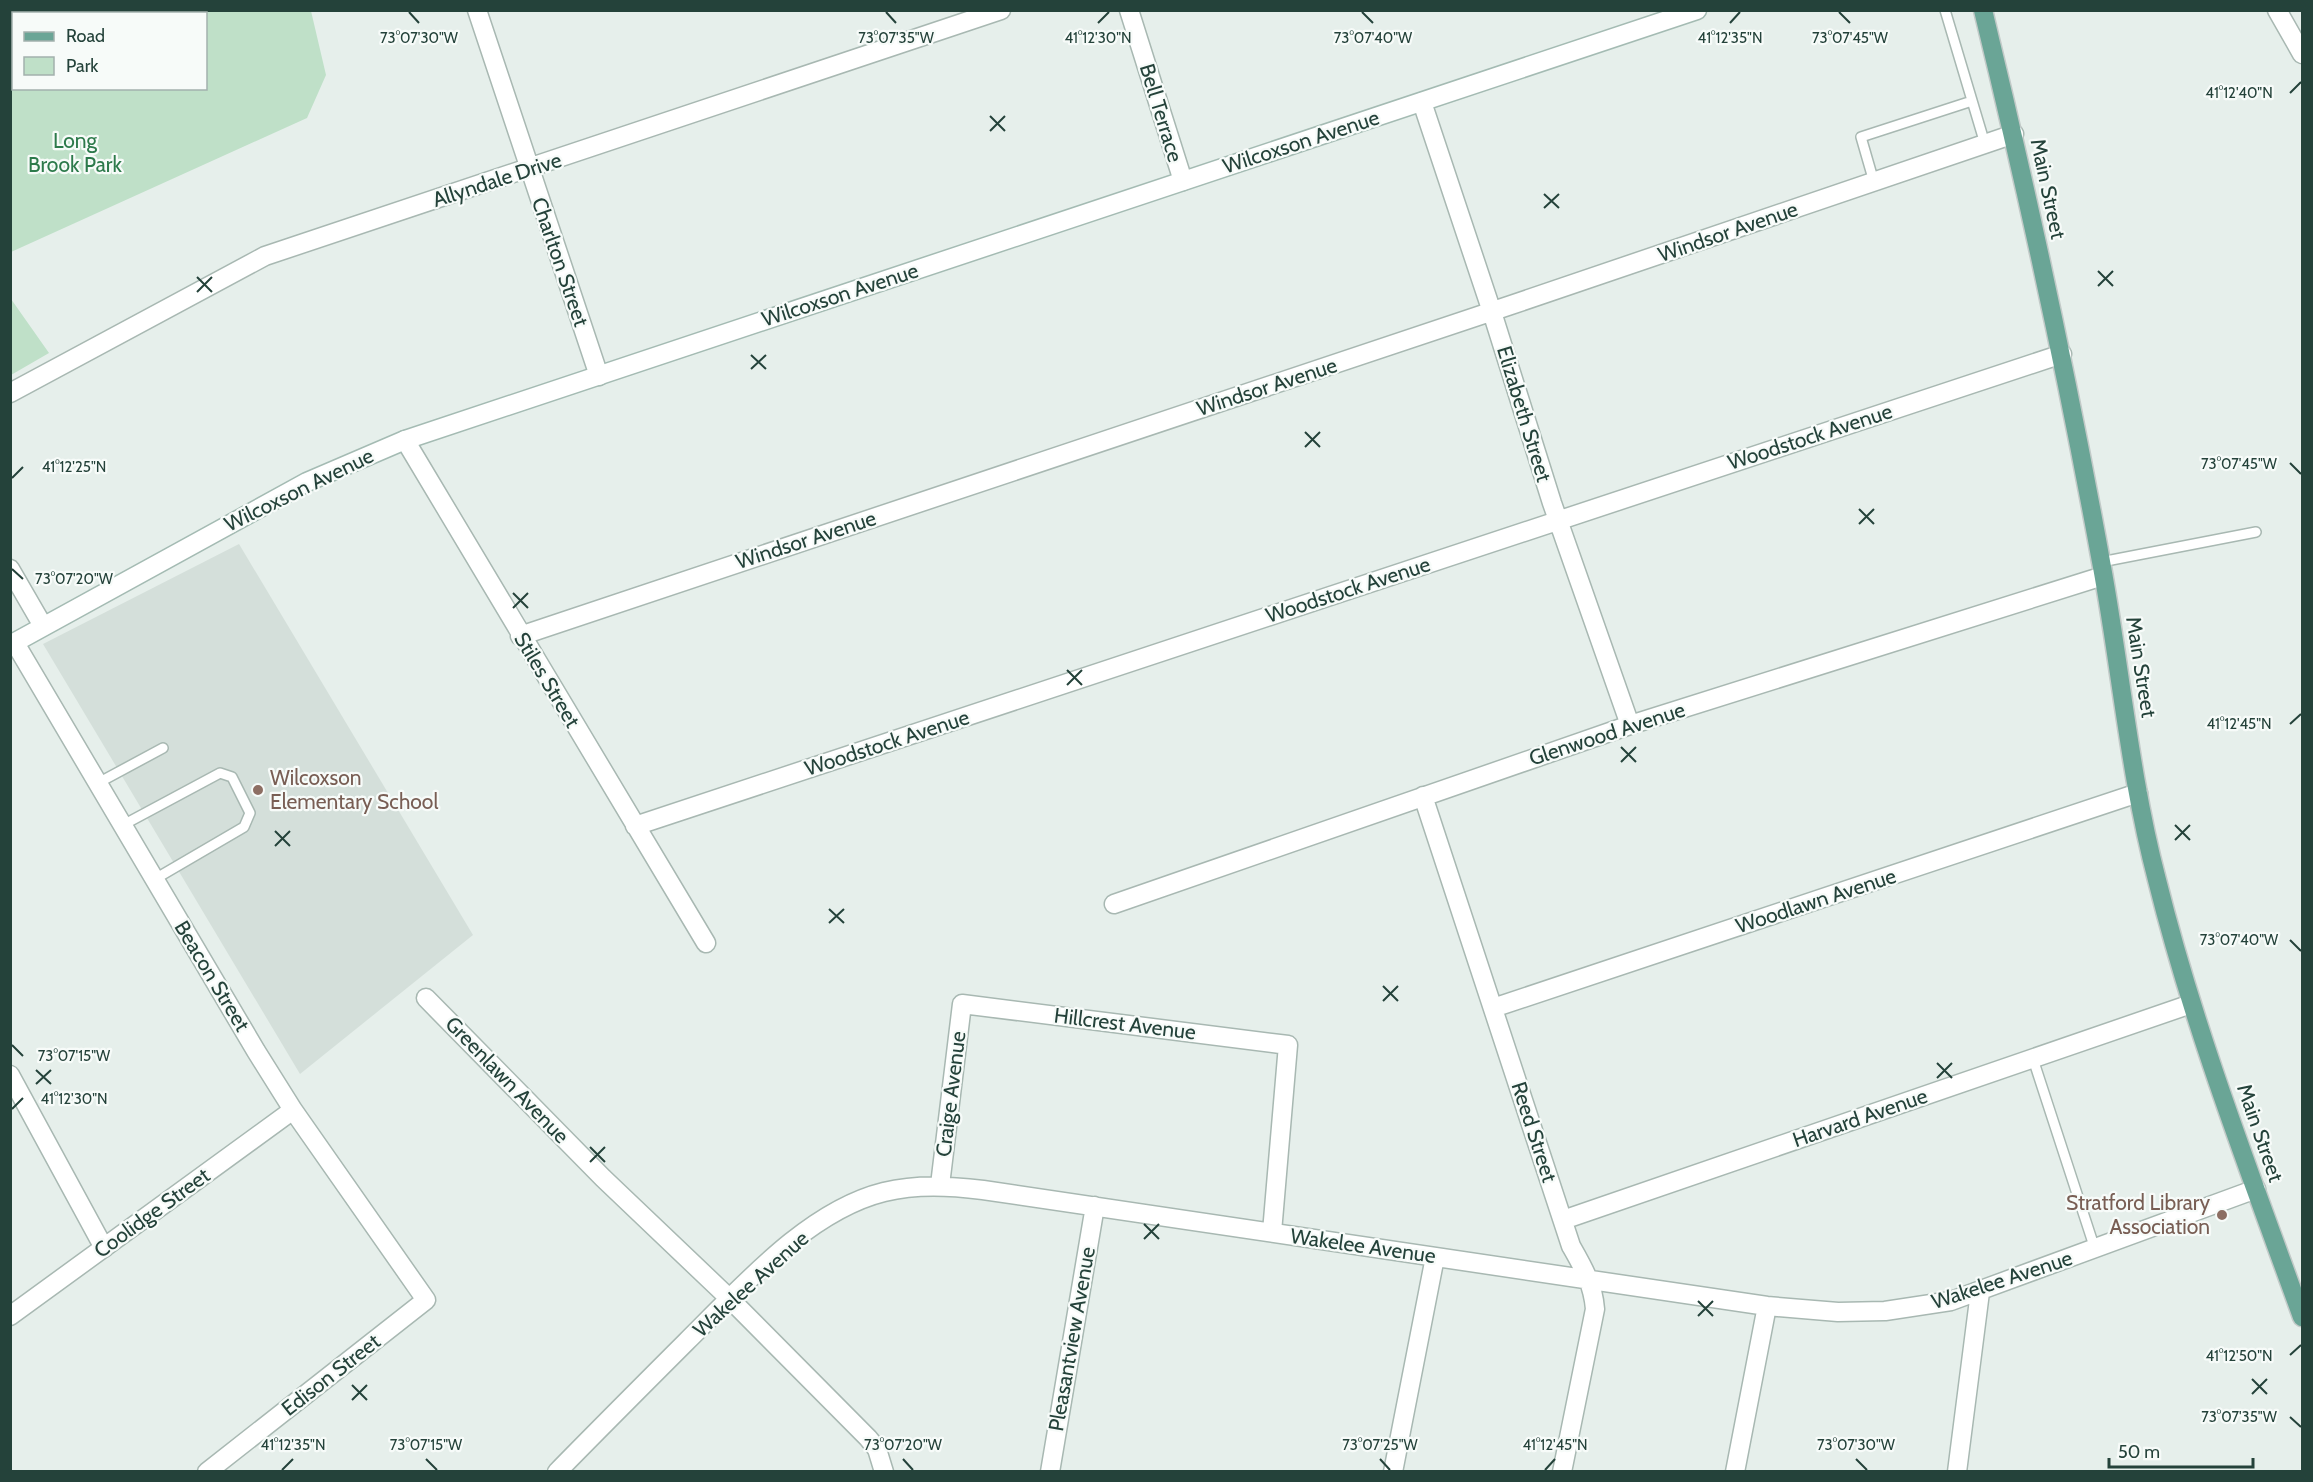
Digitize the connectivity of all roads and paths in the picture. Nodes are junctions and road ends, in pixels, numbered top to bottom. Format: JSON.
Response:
{"nodes":[{"id":1,"x":477,"y":10,"type":"edge"},
{"id":2,"x":1129,"y":10,"type":"edge"},
{"id":3,"x":1697,"y":10,"type":"edge"},
{"id":4,"x":1945,"y":10,"type":"edge"},
{"id":5,"x":1983,"y":10,"type":"edge"},
{"id":6,"x":2277,"y":10,"type":"edge"},
{"id":7,"x":993,"y":12,"type":"edge"},
{"id":8,"x":1654,"y":18,"type":"edge"},
{"id":9,"x":2302,"y":54,"type":"edge"},
{"id":10,"x":1972,"y":101,"type":"junction"},
{"id":11,"x":1422,"y":102,"type":"junction"},
{"id":12,"x":2014,"y":134,"type":"junction"},
{"id":13,"x":1985,"y":144,"type":"junction"},
{"id":14,"x":528,"y":170,"type":"junction"},
{"id":15,"x":1183,"y":181,"type":"junction"},
{"id":16,"x":1874,"y":182,"type":"junction"},
{"id":17,"x":1492,"y":312,"type":"junction"},
{"id":18,"x":2062,"y":354,"type":"junction"},
{"id":19,"x":599,"y":376,"type":"junction"},
{"id":20,"x":10,"y":393,"type":"edge"},
{"id":21,"x":405,"y":440,"type":"junction"},
{"id":22,"x":1558,"y":520,"type":"junction"},
{"id":23,"x":2256,"y":532,"type":"dead end"},
{"id":24,"x":10,"y":568,"type":"edge"},
{"id":25,"x":2102,"y":569,"type":"junction"},
{"id":26,"x":43,"y":626,"type":"junction"},
{"id":27,"x":520,"y":636,"type":"junction"},
{"id":28,"x":13,"y":644,"type":"edge"},
{"id":29,"x":1630,"y":725,"type":"junction"},
{"id":30,"x":163,"y":748,"type":"dead end"},
{"id":31,"x":98,"y":783,"type":"junction"},
{"id":32,"x":2138,"y":793,"type":"junction"},
{"id":33,"x":1423,"y":796,"type":"junction"},
{"id":34,"x":123,"y":825,"type":"junction"},
{"id":35,"x":635,"y":826,"type":"junction"},
{"id":36,"x":155,"y":879,"type":"junction"},
{"id":37,"x":1114,"y":904,"type":"dead end"},
{"id":38,"x":706,"y":943,"type":"dead end"},
{"id":39,"x":426,"y":998,"type":"dead end"},
{"id":40,"x":962,"y":1004,"type":"joint"},
{"id":41,"x":2191,"y":1004,"type":"junction"},
{"id":42,"x":1493,"y":1008,"type":"junction"},
{"id":43,"x":2033,"y":1059,"type":"junction"},
{"id":44,"x":10,"y":1075,"type":"edge"},
{"id":45,"x":294,"y":1110,"type":"junction"},
{"id":46,"x":940,"y":1185,"type":"junction"},
{"id":47,"x":2256,"y":1189,"type":"junction"},
{"id":48,"x":1095,"y":1206,"type":"junction"},
{"id":49,"x":1563,"y":1220,"type":"junction"},
{"id":50,"x":1272,"y":1232,"type":"junction"},
{"id":51,"x":104,"y":1248,"type":"junction"},
{"id":52,"x":2095,"y":1249,"type":"junction"},
{"id":53,"x":1435,"y":1257,"type":"junction"},
{"id":54,"x":1590,"y":1280,"type":"junction"},
{"id":55,"x":1980,"y":1292,"type":"junction"},
{"id":56,"x":730,"y":1299,"type":"junction"},
{"id":57,"x":426,"y":1300,"type":"joint"},
{"id":58,"x":1767,"y":1306,"type":"junction"},
{"id":59,"x":10,"y":1316,"type":"edge"},
{"id":60,"x":2302,"y":1317,"type":"edge"},
{"id":61,"x":207,"y":1472,"type":"edge"},
{"id":62,"x":557,"y":1472,"type":"edge"},
{"id":63,"x":884,"y":1472,"type":"edge"},
{"id":64,"x":1050,"y":1472,"type":"edge"},
{"id":65,"x":1393,"y":1472,"type":"edge"},
{"id":66,"x":1562,"y":1472,"type":"edge"},
{"id":67,"x":1735,"y":1472,"type":"edge"},
{"id":68,"x":1957,"y":1472,"type":"edge"}],
"edges":[{"from":1,"to":14,"type":"street","name":"Charlton Street"},
{"from":2,"to":15,"type":"street","name":"Bell Terrace"},
{"from":3,"to":8,"type":"street","name":"Wilcoxson Avenue"},
{"from":4,"to":10,"type":"lane"},
{"from":5,"to":12,"type":"main road","name":"Main Street"},
{"from":6,"to":9,"type":"street"},
{"from":7,"to":14,"type":"street","name":"Allyndale Drive"},
{"from":8,"to":11,"type":"street","name":"Wilcoxson Avenue"},
{"from":10,"to":13,"type":"lane"},
{"from":10,"to":16,"type":"lane"},
{"from":11,"to":15,"type":"street","name":"Wilcoxson Avenue"},
{"from":11,"to":17,"type":"street","name":"Elizabeth Street"},
{"from":12,"to":13,"type":"street","name":"Windsor Avenue"},
{"from":12,"to":18,"type":"main road","name":"Main Street"},
{"from":13,"to":16,"type":"street","name":"Windsor Avenue"},
{"from":14,"to":19,"type":"street","name":"Charlton Street"},
{"from":14,"to":20,"type":"street","name":"Allyndale Drive"},
{"from":15,"to":19,"type":"street","name":"Wilcoxson Avenue"},
{"from":16,"to":17,"type":"street","name":"Windsor Avenue"},
{"from":17,"to":22,"type":"street","name":"Elizabeth Street"},
{"from":17,"to":27,"type":"street","name":"Windsor Avenue"},
{"from":18,"to":22,"type":"street","name":"Woodstock Avenue"},
{"from":18,"to":25,"type":"main road","name":"Main Street"},
{"from":19,"to":21,"type":"street","name":"Wilcoxson Avenue"},
{"from":21,"to":26,"type":"street","name":"Wilcoxson Avenue"},
{"from":21,"to":27,"type":"street","name":"Stiles Street"},
{"from":22,"to":29,"type":"street","name":"Elizabeth Street"},
{"from":22,"to":35,"type":"street","name":"Woodstock Avenue"},
{"from":23,"to":25,"type":"lane"},
{"from":24,"to":26,"type":"street"},
{"from":25,"to":29,"type":"street","name":"Glenwood Avenue"},
{"from":25,"to":32,"type":"main road","name":"Main Street"},
{"from":26,"to":28,"type":"street","name":"Wilcoxson Avenue"},
{"from":27,"to":35,"type":"street","name":"Stiles Street"},
{"from":28,"to":31,"type":"street","name":"Beacon Street"},
{"from":29,"to":33,"type":"street","name":"Glenwood Avenue"},
{"from":30,"to":31,"type":"lane"},
{"from":31,"to":34,"type":"street","name":"Beacon Street"},
{"from":32,"to":41,"type":"main road","name":"Main Street"},
{"from":32,"to":42,"type":"street","name":"Woodlawn Avenue"},
{"from":33,"to":37,"type":"street","name":"Glenwood Avenue"},
{"from":33,"to":42,"type":"street","name":"Reed Street"},
{"from":34,"to":36,"type":"street","name":"Beacon Street"},
{"from":34,"to":36,"type":"lane"},
{"from":35,"to":38,"type":"street","name":"Stiles Street"},
{"from":36,"to":45,"type":"street","name":"Beacon Street"},
{"from":39,"to":56,"type":"street","name":"Greenlawn Avenue"},
{"from":40,"to":46,"type":"street","name":"Craige Avenue"},
{"from":40,"to":50,"type":"street","name":"Hillcrest Avenue"},
{"from":41,"to":43,"type":"street","name":"Harvard Avenue"},
{"from":41,"to":47,"type":"main road","name":"Main Street"},
{"from":42,"to":49,"type":"street","name":"Reed Street"},
{"from":43,"to":49,"type":"street","name":"Harvard Avenue"},
{"from":43,"to":52,"type":"lane"},
{"from":44,"to":51,"type":"street"},
{"from":45,"to":51,"type":"street","name":"Coolidge Street"},
{"from":45,"to":57,"type":"street","name":"Beacon Street"},
{"from":46,"to":48,"type":"street","name":"Wakelee Avenue"},
{"from":46,"to":56,"type":"street","name":"Wakelee Avenue"},
{"from":47,"to":52,"type":"street","name":"Wakelee Avenue"},
{"from":47,"to":60,"type":"main road","name":"Main Street"},
{"from":48,"to":50,"type":"street","name":"Wakelee Avenue"},
{"from":48,"to":64,"type":"street","name":"Pleasantview Avenue"},
{"from":49,"to":54,"type":"street","name":"Reed Street"},
{"from":50,"to":53,"type":"street","name":"Wakelee Avenue"},
{"from":51,"to":59,"type":"street","name":"Coolidge Street"},
{"from":52,"to":55,"type":"street","name":"Wakelee Avenue"},
{"from":53,"to":54,"type":"street","name":"Wakelee Avenue"},
{"from":53,"to":65,"type":"street"},
{"from":54,"to":58,"type":"street","name":"Wakelee Avenue"},
{"from":54,"to":66,"type":"street","name":"Reed Street"},
{"from":55,"to":58,"type":"street","name":"Wakelee Avenue"},
{"from":55,"to":68,"type":"street"},
{"from":56,"to":62,"type":"street","name":"Wakelee Avenue"},
{"from":56,"to":63,"type":"street","name":"Greenlawn Avenue"},
{"from":57,"to":61,"type":"street","name":"Edison Street"},
{"from":58,"to":67,"type":"street"}]}
